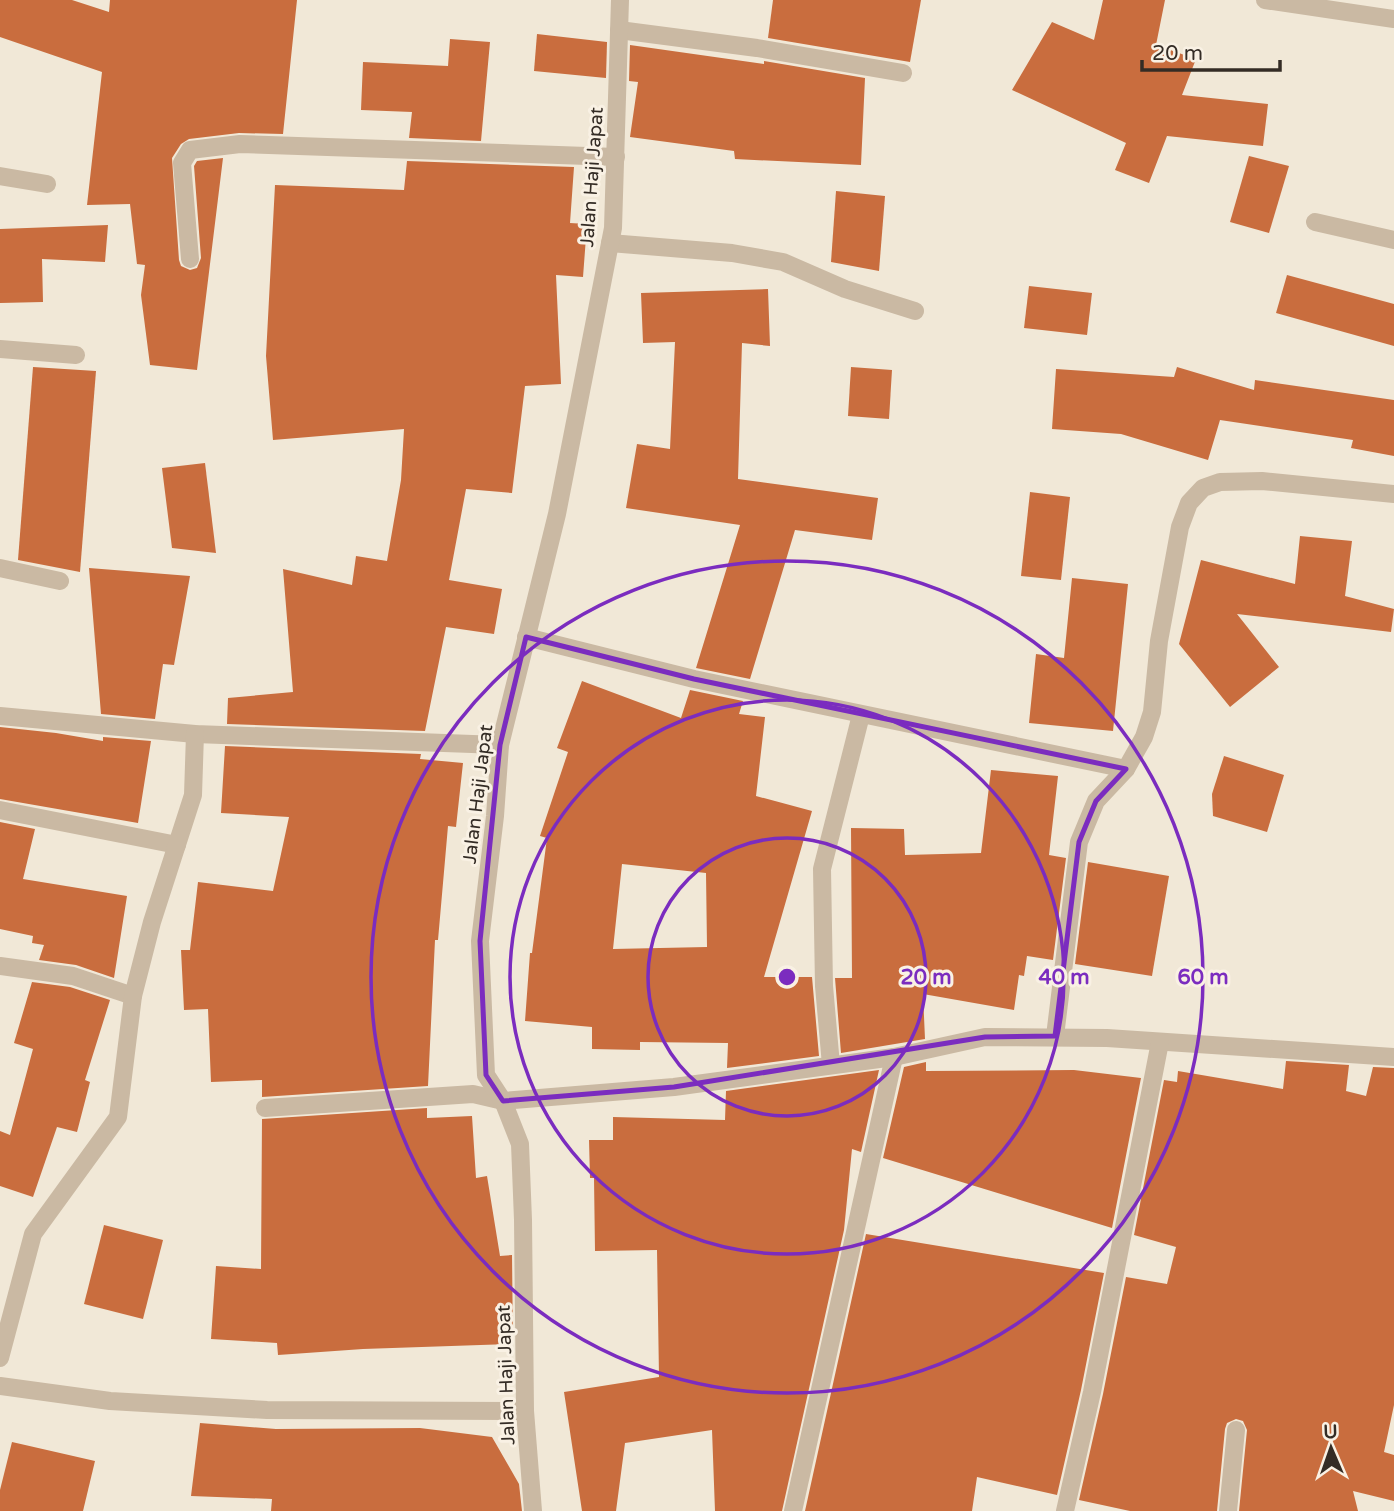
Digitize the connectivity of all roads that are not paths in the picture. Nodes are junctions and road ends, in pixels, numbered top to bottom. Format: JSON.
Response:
{"nodes":[{"id":1,"x":620,"y":0,"type":"edge"},
{"id":2,"x":1265,"y":0,"type":"edge"},
{"id":3,"x":1394,"y":19,"type":"edge"},
{"id":4,"x":619,"y":30,"type":"junction"},
{"id":5,"x":903,"y":73,"type":"dead end"},
{"id":6,"x":616,"y":157,"type":"junction"},
{"id":7,"x":0,"y":176,"type":"edge"},
{"id":8,"x":47,"y":184,"type":"dead end"},
{"id":9,"x":1315,"y":222,"type":"dead end"},
{"id":10,"x":1394,"y":240,"type":"edge"},
{"id":11,"x":610,"y":243,"type":"junction"},
{"id":12,"x":190,"y":259,"type":"dead end"},
{"id":13,"x":915,"y":311,"type":"dead end"},
{"id":14,"x":0,"y":349,"type":"edge"},
{"id":15,"x":76,"y":355,"type":"dead end"},
{"id":16,"x":1394,"y":494,"type":"edge"},
{"id":17,"x":0,"y":568,"type":"edge"},
{"id":18,"x":60,"y":581,"type":"dead end"},
{"id":19,"x":526,"y":637,"type":"junction"},
{"id":20,"x":861,"y":715,"type":"junction"},
{"id":21,"x":0,"y":716,"type":"edge"},
{"id":22,"x":195,"y":734,"type":"junction"},
{"id":23,"x":500,"y":745,"type":"junction"},
{"id":24,"x":1126,"y":769,"type":"junction"},
{"id":25,"x":0,"y":810,"type":"edge"},
{"id":26,"x":177,"y":845,"type":"junction"},
{"id":27,"x":0,"y":966,"type":"edge"},
{"id":28,"x":132,"y":996,"type":"junction"},
{"id":29,"x":1055,"y":1036,"type":"junction"},
{"id":30,"x":1160,"y":1042,"type":"junction"},
{"id":31,"x":894,"y":1057,"type":"junction"},
{"id":32,"x":1394,"y":1057,"type":"edge"},
{"id":33,"x":831,"y":1065,"type":"junction"},
{"id":34,"x":503,"y":1101,"type":"junction"},
{"id":35,"x":265,"y":1108,"type":"dead end"},
{"id":36,"x":0,"y":1358,"type":"edge"},
{"id":37,"x":0,"y":1386,"type":"edge"},
{"id":38,"x":525,"y":1411,"type":"junction"},
{"id":39,"x":1236,"y":1430,"type":"dead end"},
{"id":40,"x":533,"y":1511,"type":"edge"},
{"id":41,"x":793,"y":1511,"type":"edge"},
{"id":42,"x":1065,"y":1511,"type":"edge"},
{"id":43,"x":1228,"y":1511,"type":"edge"}],
"edges":[{"from":1,"to":4,"type":"street","name":"Jalan Haji Japat"},
{"from":2,"to":3,"type":"street"},
{"from":4,"to":5,"type":"street"},
{"from":4,"to":6,"type":"street","name":"Jalan Haji Japat"},
{"from":6,"to":11,"type":"street","name":"Jalan Haji Japat"},
{"from":6,"to":12,"type":"street"},
{"from":7,"to":8,"type":"street"},
{"from":9,"to":10,"type":"street"},
{"from":11,"to":13,"type":"street"},
{"from":11,"to":19,"type":"street","name":"Jalan Haji Japat"},
{"from":14,"to":15,"type":"street"},
{"from":16,"to":24,"type":"street"},
{"from":17,"to":18,"type":"street"},
{"from":19,"to":20,"type":"street"},
{"from":19,"to":23,"type":"street","name":"Jalan Haji Japat"},
{"from":20,"to":24,"type":"street"},
{"from":20,"to":33,"type":"street"},
{"from":21,"to":22,"type":"street"},
{"from":22,"to":23,"type":"street"},
{"from":22,"to":26,"type":"street"},
{"from":23,"to":34,"type":"street","name":"Jalan Haji Japat"},
{"from":24,"to":29,"type":"street"},
{"from":25,"to":26,"type":"street"},
{"from":26,"to":28,"type":"street"},
{"from":27,"to":28,"type":"street"},
{"from":28,"to":36,"type":"street"},
{"from":29,"to":30,"type":"street"},
{"from":29,"to":31,"type":"street"},
{"from":30,"to":32,"type":"street"},
{"from":30,"to":42,"type":"street"},
{"from":31,"to":33,"type":"street"},
{"from":31,"to":41,"type":"street"},
{"from":33,"to":34,"type":"street"},
{"from":34,"to":35,"type":"street"},
{"from":34,"to":38,"type":"street","name":"Jalan Haji Japat"},
{"from":37,"to":38,"type":"street"},
{"from":38,"to":40,"type":"street","name":"Jalan Haji Japat"},
{"from":39,"to":43,"type":"street"}]}
